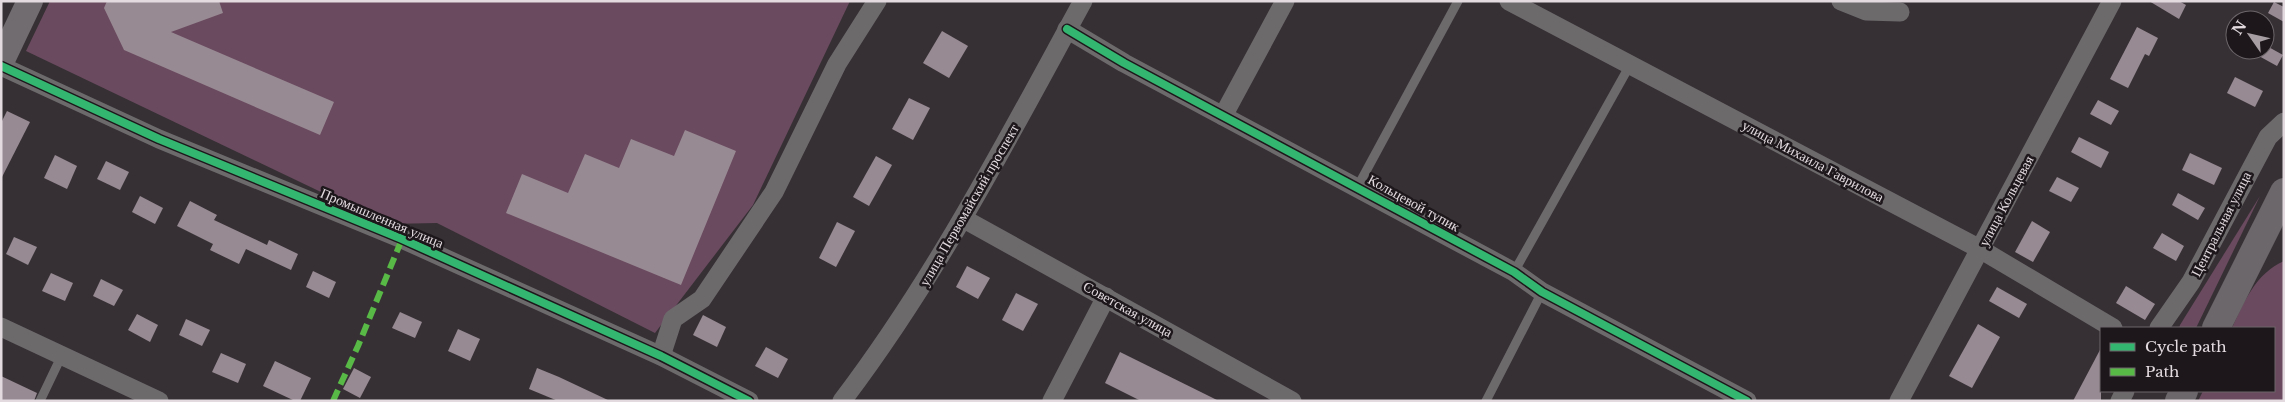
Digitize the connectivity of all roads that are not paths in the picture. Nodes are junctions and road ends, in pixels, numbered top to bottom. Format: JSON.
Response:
{"nodes":[{"id":1,"x":30,"y":1,"type":"edge"},
{"id":2,"x":877,"y":1,"type":"edge"},
{"id":3,"x":1083,"y":1,"type":"edge"},
{"id":4,"x":1285,"y":1,"type":"edge"},
{"id":5,"x":1458,"y":1,"type":"edge"},
{"id":6,"x":1508,"y":1,"type":"edge"},
{"id":7,"x":1841,"y":1,"type":"edge"},
{"id":8,"x":2112,"y":1,"type":"edge"},
{"id":9,"x":1900,"y":12,"type":"dead end"},
{"id":10,"x":1067,"y":29,"type":"junction"},
{"id":11,"x":1,"y":64,"type":"edge"},
{"id":12,"x":1630,"y":65,"type":"junction"},
{"id":13,"x":1223,"y":116,"type":"junction"},
{"id":14,"x":2284,"y":122,"type":"edge"},
{"id":15,"x":1358,"y":186,"type":"junction"},
{"id":16,"x":2282,"y":199,"type":"edge"},
{"id":17,"x":964,"y":219,"type":"junction"},
{"id":18,"x":1980,"y":249,"type":"junction"},
{"id":19,"x":1514,"y":272,"type":"junction"},
{"id":20,"x":1542,"y":292,"type":"junction"},
{"id":21,"x":1106,"y":297,"type":"junction"},
{"id":22,"x":1,"y":327,"type":"edge"},
{"id":23,"x":2111,"y":327,"type":"edge"},
{"id":24,"x":2160,"y":327,"type":"edge"},
{"id":25,"x":2217,"y":327,"type":"edge"},
{"id":26,"x":62,"y":355,"type":"junction"},
{"id":27,"x":661,"y":356,"type":"junction"},
{"id":28,"x":1282,"y":399,"type":"edge"},
{"id":29,"x":40,"y":401,"type":"edge"},
{"id":30,"x":159,"y":401,"type":"edge"},
{"id":31,"x":749,"y":401,"type":"edge"},
{"id":32,"x":842,"y":401,"type":"edge"},
{"id":33,"x":1052,"y":401,"type":"edge"},
{"id":34,"x":1486,"y":401,"type":"edge"},
{"id":35,"x":1747,"y":401,"type":"edge"},
{"id":36,"x":1898,"y":401,"type":"edge"}],
"edges":[{"from":1,"to":11,"type":"street"},
{"from":2,"to":27,"type":"street"},
{"from":3,"to":10,"type":"street","name":"улица Первомайский проспект"},
{"from":4,"to":13,"type":"street"},
{"from":5,"to":15,"type":"lane"},
{"from":6,"to":12,"type":"street","name":"улица Михаила Гаврилова"},
{"from":7,"to":9,"type":"street"},
{"from":8,"to":18,"type":"street","name":"улица Кольцевая"},
{"from":10,"to":13,"type":"street","name":"Кольцевой тупик"},
{"from":10,"to":17,"type":"street","name":"улица Первомайский проспект"},
{"from":11,"to":27,"type":"street","name":"Промышленная улица"},
{"from":12,"to":18,"type":"street","name":"улица Михаила Гаврилова"},
{"from":12,"to":19,"type":"lane"},
{"from":13,"to":15,"type":"street","name":"Кольцевой тупик"},
{"from":14,"to":24,"type":"street","name":"Центральная улица"},
{"from":15,"to":19,"type":"street","name":"Кольцевой тупик"},
{"from":16,"to":25,"type":"highway"},
{"from":17,"to":21,"type":"street","name":"Советская улица"},
{"from":17,"to":32,"type":"street","name":"улица Первомайский проспект"},
{"from":18,"to":23,"type":"street","name":"улица Михаила Гаврилова"},
{"from":18,"to":36,"type":"street","name":"улица Кольцевая"},
{"from":19,"to":20,"type":"street","name":"Кольцевой тупик"},
{"from":20,"to":34,"type":"lane"},
{"from":20,"to":35,"type":"street","name":"Кольцевой тупик"},
{"from":21,"to":28,"type":"street","name":"Советская улица"},
{"from":21,"to":33,"type":"street"},
{"from":22,"to":26,"type":"street"},
{"from":26,"to":29,"type":"lane"},
{"from":26,"to":30,"type":"street"},
{"from":27,"to":31,"type":"street","name":"Промышленная улица"}]}
